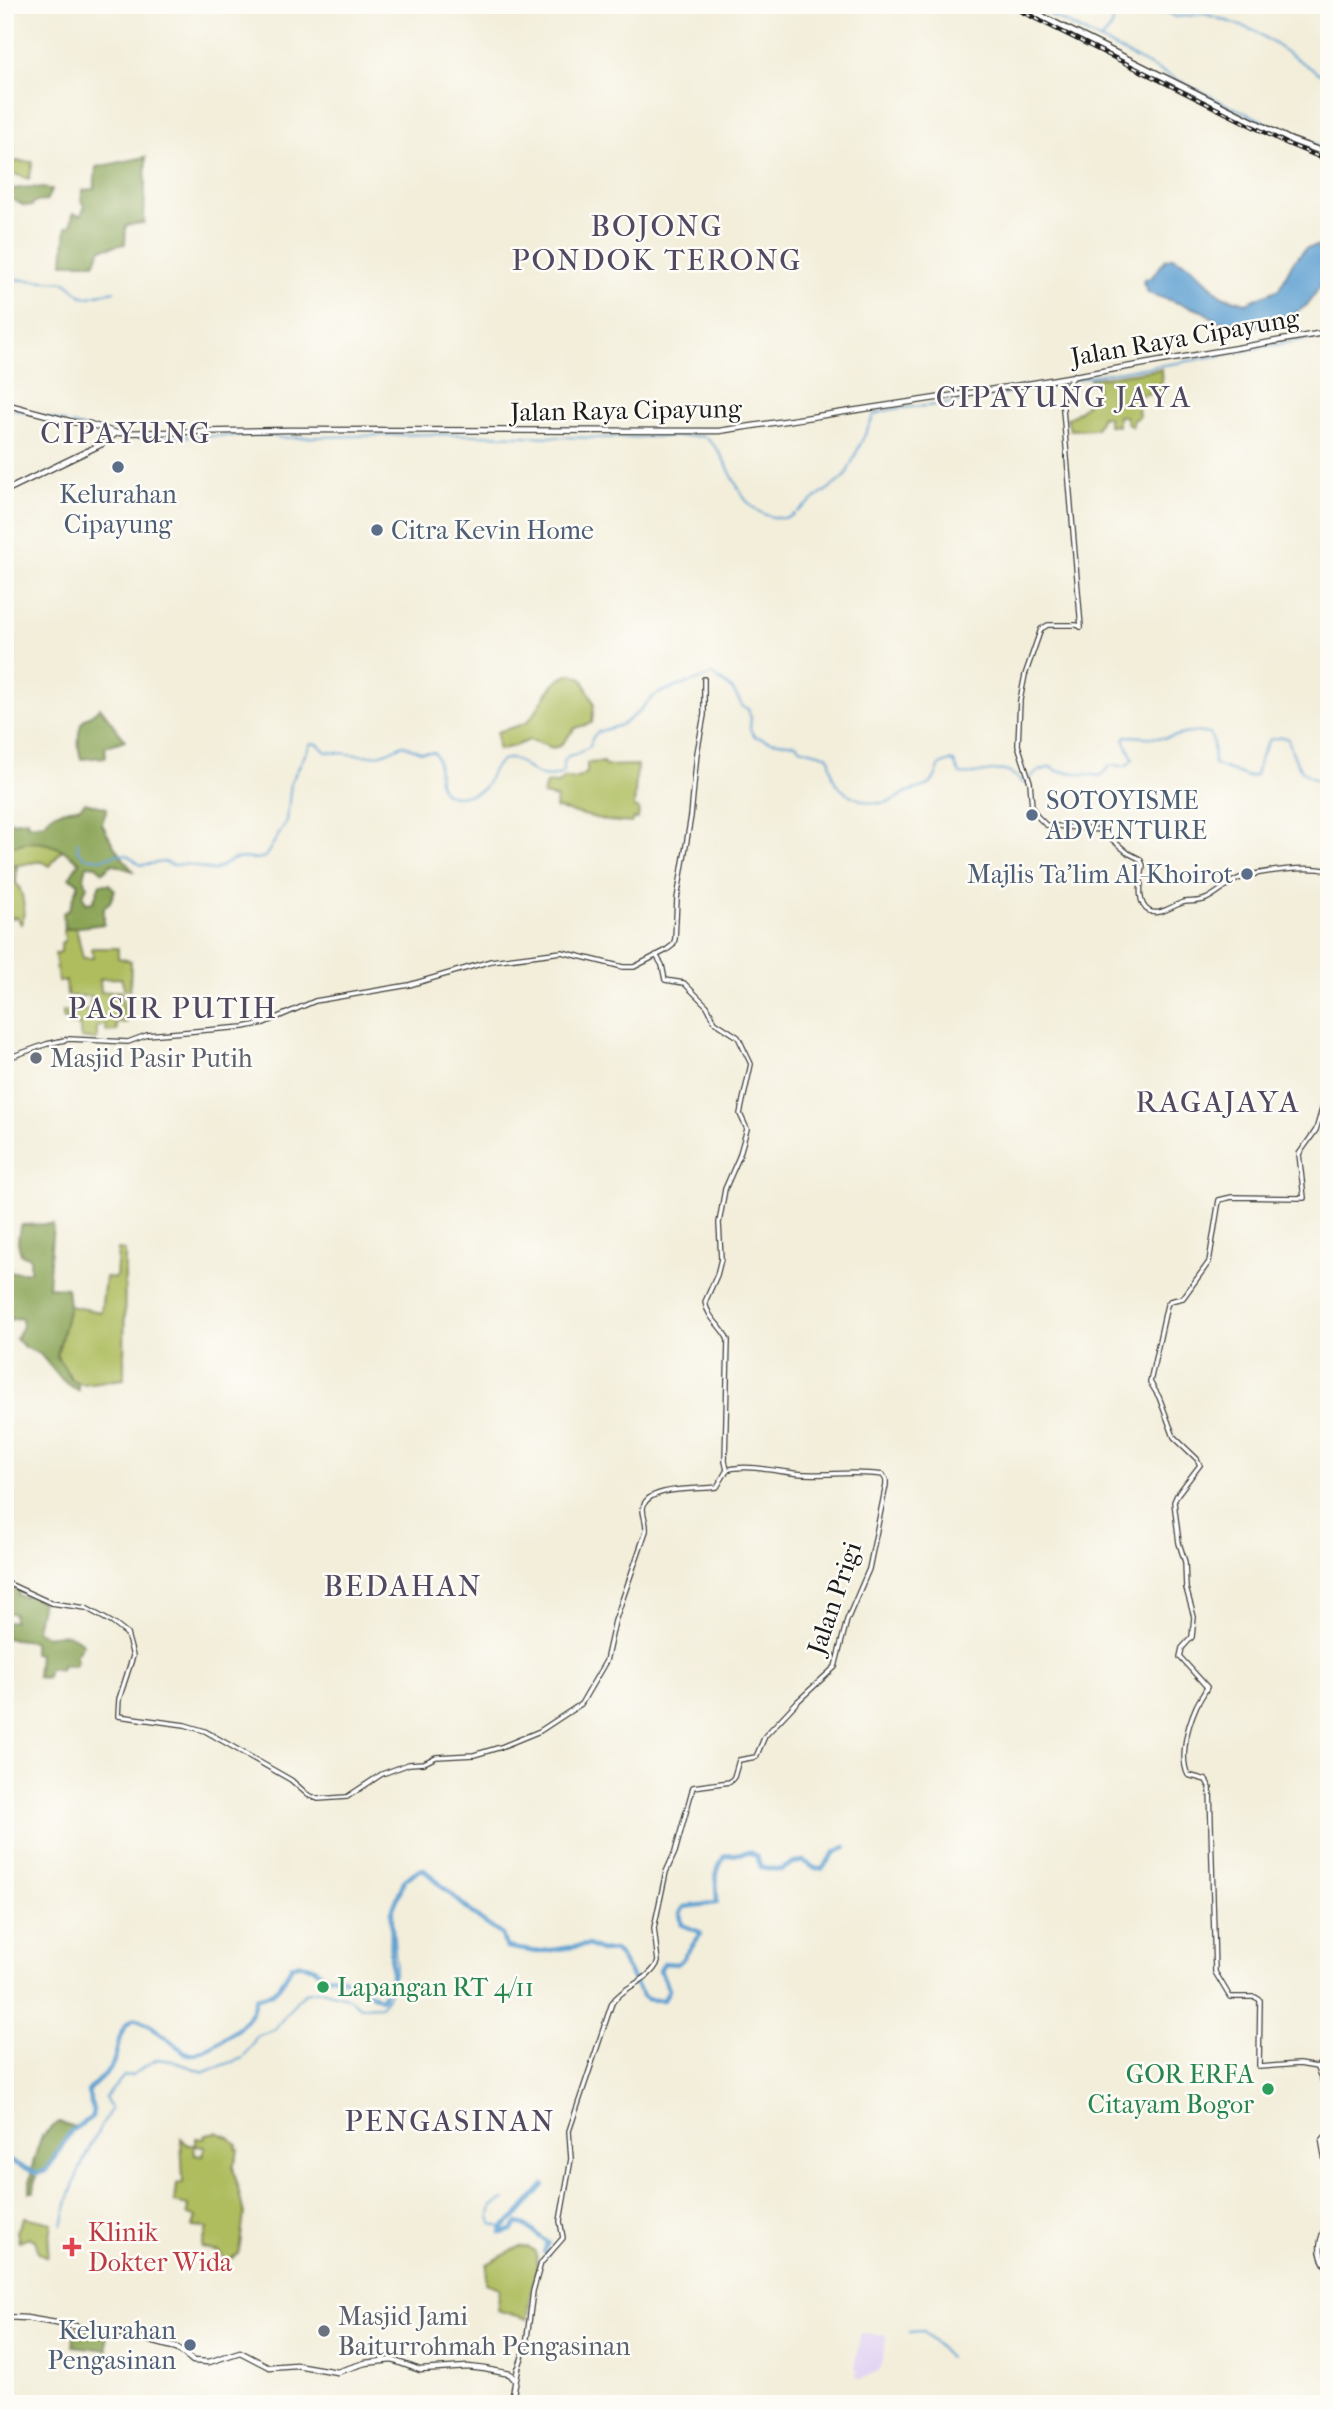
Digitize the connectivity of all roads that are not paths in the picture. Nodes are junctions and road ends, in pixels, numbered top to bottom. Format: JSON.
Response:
{"nodes":[{"id":1,"x":1024,"y":5,"type":"edge"},
{"id":2,"x":1329,"y":154,"type":"edge"},
{"id":3,"x":1329,"y":332,"type":"edge"},
{"id":4,"x":1072,"y":379,"type":"junction"},
{"id":5,"x":1062,"y":380,"type":"junction"},
{"id":6,"x":1063,"y":389,"type":"junction"},
{"id":7,"x":5,"y":404,"type":"edge"},
{"id":8,"x":111,"y":436,"type":"junction"},
{"id":9,"x":5,"y":491,"type":"edge"},
{"id":10,"x":704,"y":679,"type":"dead end"},
{"id":11,"x":1329,"y":871,"type":"edge"},
{"id":12,"x":656,"y":955,"type":"junction"},
{"id":13,"x":5,"y":1059,"type":"edge"},
{"id":14,"x":1329,"y":1085,"type":"edge"},
{"id":15,"x":726,"y":1470,"type":"junction"},
{"id":16,"x":5,"y":1583,"type":"edge"},
{"id":17,"x":1329,"y":2059,"type":"edge"},
{"id":18,"x":1317,"y":2067,"type":"junction"},
{"id":19,"x":1329,"y":2094,"type":"edge"},
{"id":20,"x":1329,"y":2133,"type":"edge"},
{"id":21,"x":1329,"y":2179,"type":"edge"},
{"id":22,"x":1329,"y":2218,"type":"edge"},
{"id":23,"x":1329,"y":2269,"type":"edge"},
{"id":24,"x":5,"y":2317,"type":"edge"},
{"id":25,"x":518,"y":2369,"type":"junction"},
{"id":26,"x":510,"y":2374,"type":"junction"},
{"id":27,"x":515,"y":2380,"type":"junction"},
{"id":28,"x":511,"y":2404,"type":"edge"}],
"edges":[{"from":1,"to":2,"type":"main road"},
{"from":3,"to":4,"type":"main road","name":"Jalan Raya Cipayung"},
{"from":4,"to":5,"type":"main road","name":"Jalan Raya Cipayung"},
{"from":4,"to":6,"type":"street"},
{"from":5,"to":6,"type":"street"},
{"from":5,"to":8,"type":"main road","name":"Jalan Raya Cipayung"},
{"from":6,"to":11,"type":"street"},
{"from":7,"to":8,"type":"main road","name":"Jalan Raya Cipayung"},
{"from":8,"to":9,"type":"main road"},
{"from":10,"to":12,"type":"street"},
{"from":12,"to":13,"type":"street"},
{"from":12,"to":15,"type":"street"},
{"from":14,"to":18,"type":"street"},
{"from":15,"to":16,"type":"street"},
{"from":15,"to":25,"type":"street","name":"Jalan Prigi"},
{"from":17,"to":18,"type":"main road"},
{"from":18,"to":19,"type":"main road"},
{"from":20,"to":21,"type":"main road"},
{"from":22,"to":23,"type":"main road"},
{"from":24,"to":26,"type":"main road"},
{"from":25,"to":26,"type":"main road"},
{"from":25,"to":27,"type":"main road"},
{"from":26,"to":27,"type":"main road"},
{"from":27,"to":28,"type":"main road"}]}
